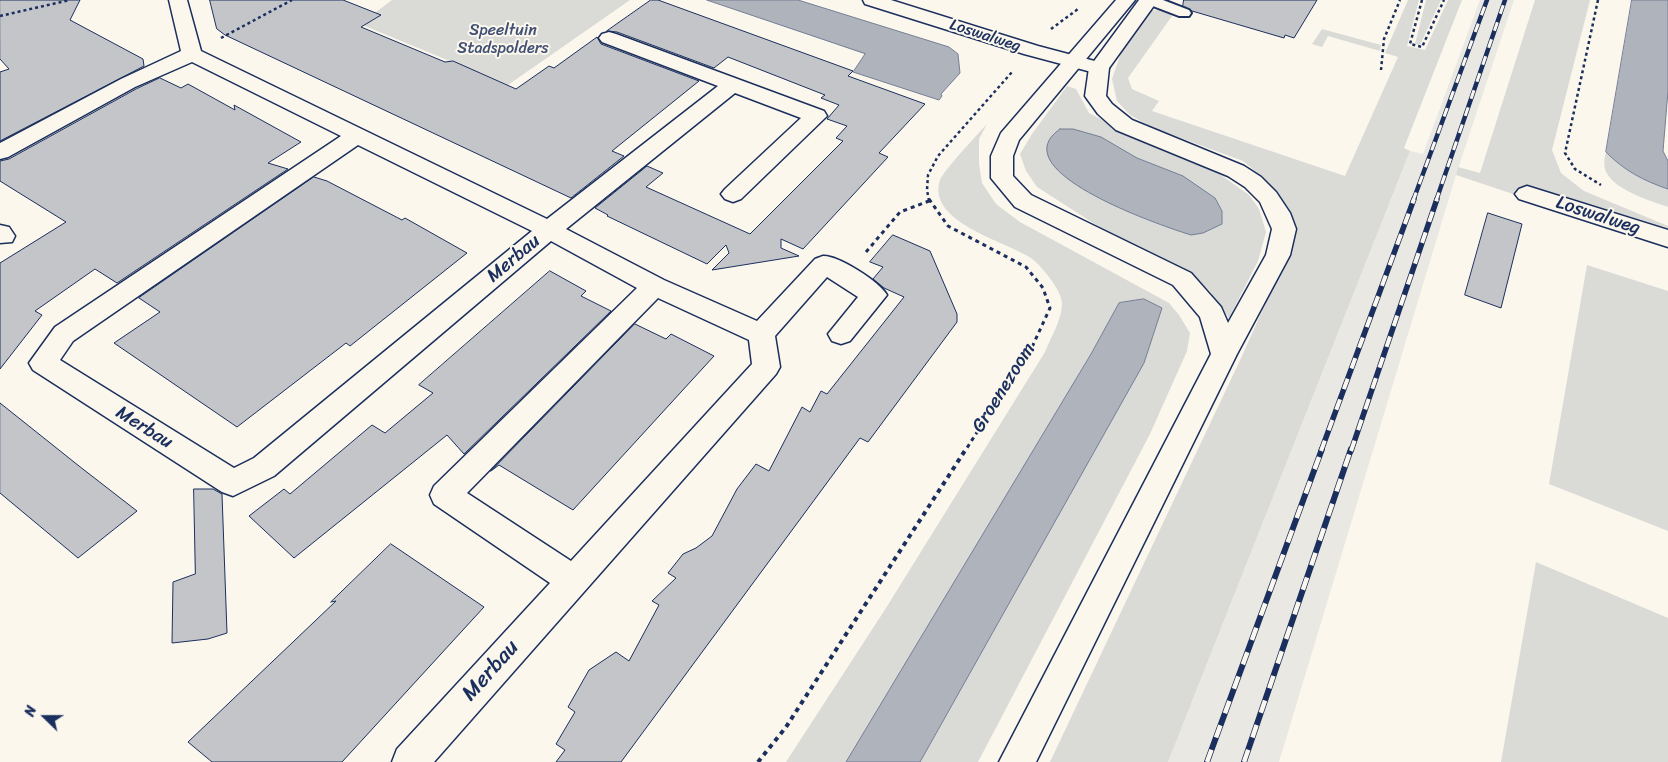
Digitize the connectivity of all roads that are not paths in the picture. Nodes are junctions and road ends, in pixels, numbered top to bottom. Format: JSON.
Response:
{"nodes":[{"id":1,"x":178,"y":0,"type":"edge"},
{"id":2,"x":872,"y":0,"type":"edge"},
{"id":3,"x":1126,"y":0,"type":"edge"},
{"id":4,"x":1149,"y":0,"type":"edge"},
{"id":5,"x":1184,"y":13,"type":"dead end"},
{"id":6,"x":609,"y":38,"type":"dead end"},
{"id":7,"x":192,"y":54,"type":"junction"},
{"id":8,"x":1074,"y":61,"type":"junction"},
{"id":9,"x":1099,"y":68,"type":"junction"},
{"id":10,"x":733,"y":84,"type":"junction"},
{"id":11,"x":358,"y":135,"type":"junction"},
{"id":12,"x":0,"y":152,"type":"edge"},
{"id":13,"x":733,"y":194,"type":"dead end"},
{"id":14,"x":1527,"y":194,"type":"dead end"},
{"id":15,"x":549,"y":230,"type":"junction"},
{"id":16,"x":1668,"y":239,"type":"edge"},
{"id":17,"x":655,"y":286,"type":"junction"},
{"id":18,"x":761,"y":334,"type":"junction"},
{"id":19,"x":841,"y":334,"type":"dead end"},
{"id":20,"x":1224,"y":354,"type":"junction"},
{"id":21,"x":573,"y":580,"type":"junction"},
{"id":22,"x":410,"y":762,"type":"edge"},
{"id":23,"x":1016,"y":762,"type":"edge"}],
"edges":[{"from":1,"to":7,"type":"street"},
{"from":2,"to":8,"type":"street","name":"Loswalweg"},
{"from":3,"to":8,"type":"street"},
{"from":4,"to":5,"type":"lane"},
{"from":4,"to":9,"type":"street"},
{"from":6,"to":10,"type":"street"},
{"from":7,"to":11,"type":"street","name":"Merbau"},
{"from":7,"to":12,"type":"street"},
{"from":8,"to":9,"type":"street","name":"Loswalweg"},
{"from":8,"to":20,"type":"street"},
{"from":9,"to":20,"type":"street"},
{"from":10,"to":13,"type":"street"},
{"from":10,"to":15,"type":"street","name":"Merbau"},
{"from":11,"to":15,"type":"street","name":"Merbau"},
{"from":11,"to":15,"type":"street","name":"Merbau"},
{"from":14,"to":16,"type":"street","name":"Loswalweg"},
{"from":15,"to":17,"type":"street","name":"Merbau"},
{"from":17,"to":18,"type":"street","name":"Merbau"},
{"from":17,"to":21,"type":"street"},
{"from":18,"to":19,"type":"street"},
{"from":18,"to":21,"type":"street","name":"Merbau"},
{"from":20,"to":23,"type":"street"},
{"from":21,"to":22,"type":"street","name":"Merbau"}]}
